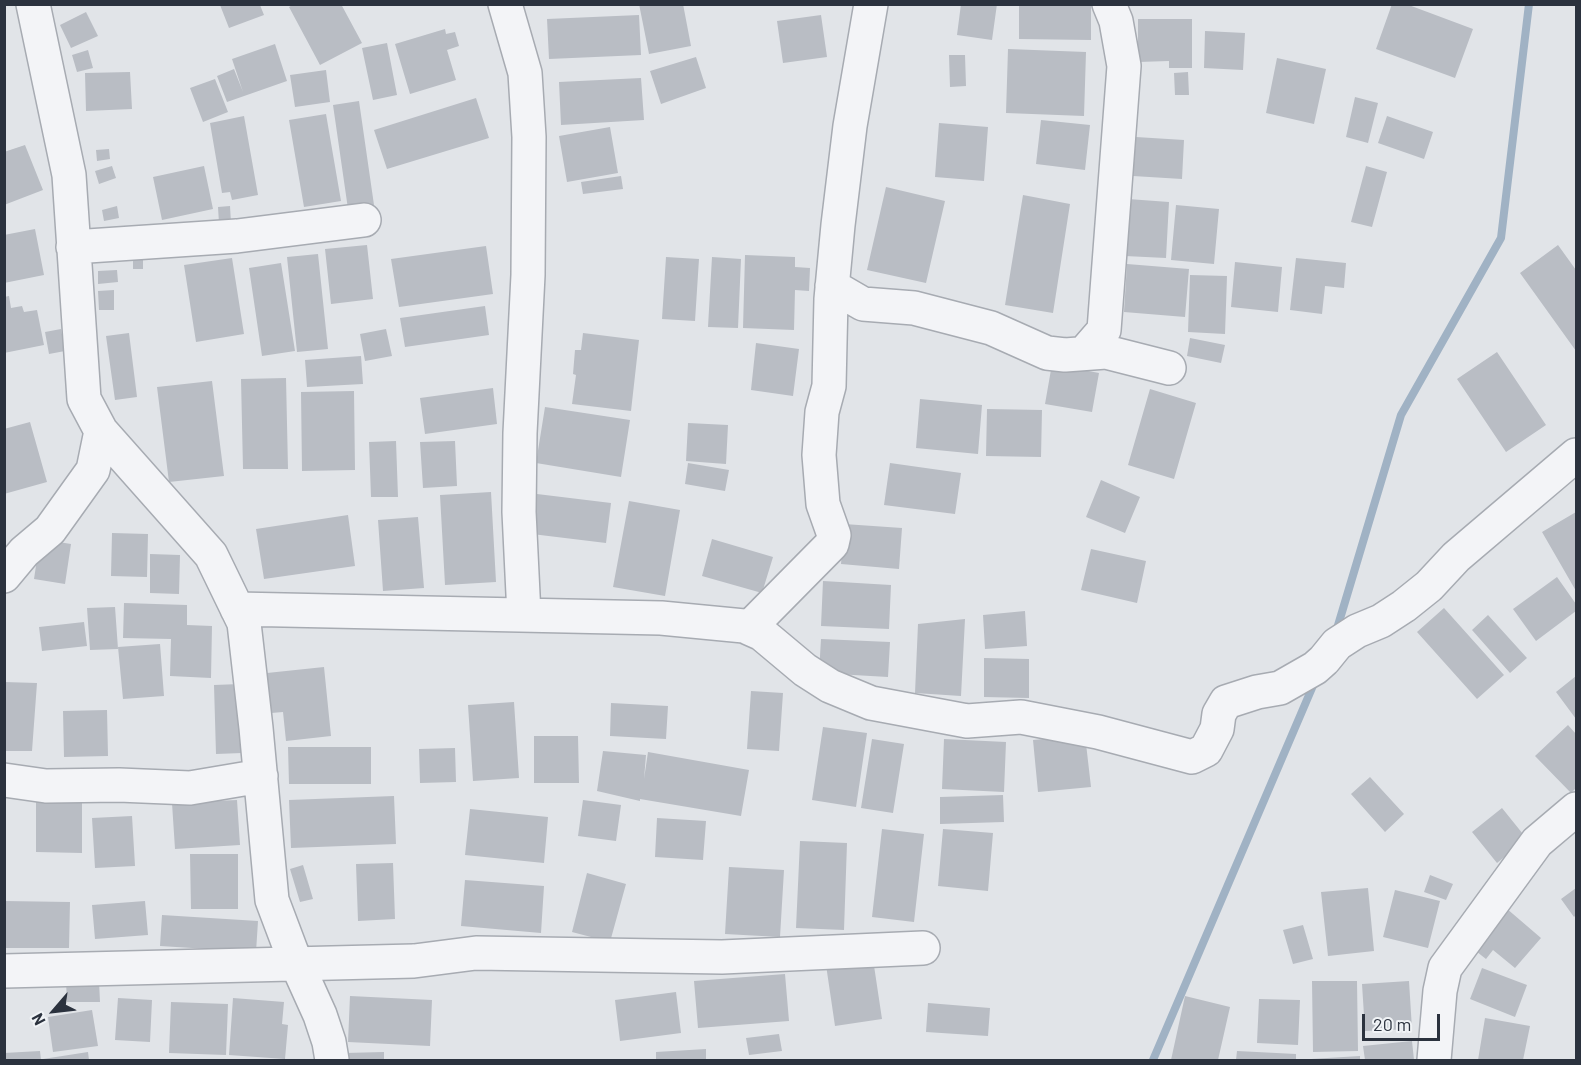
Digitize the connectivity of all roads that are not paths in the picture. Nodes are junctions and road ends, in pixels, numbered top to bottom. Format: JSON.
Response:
{"nodes":[{"id":1,"x":33,"y":4,"type":"edge"},
{"id":2,"x":871,"y":4,"type":"edge"},
{"id":3,"x":1109,"y":4,"type":"edge"},
{"id":4,"x":514,"y":6,"type":"edge"},
{"id":5,"x":364,"y":220,"type":"dead end"},
{"id":6,"x":73,"y":247,"type":"junction"},
{"id":7,"x":832,"y":286,"type":"junction"},
{"id":8,"x":1084,"y":353,"type":"junction"},
{"id":9,"x":1169,"y":368,"type":"dead end"},
{"id":10,"x":101,"y":431,"type":"junction"},
{"id":11,"x":1576,"y":455,"type":"edge"},
{"id":12,"x":4,"y":576,"type":"edge"},
{"id":13,"x":237,"y":609,"type":"junction"},
{"id":14,"x":524,"y":615,"type":"junction"},
{"id":15,"x":749,"y":628,"type":"junction"},
{"id":16,"x":261,"y":776,"type":"junction"},
{"id":17,"x":4,"y":780,"type":"edge"},
{"id":18,"x":1576,"y":809,"type":"edge"},
{"id":19,"x":923,"y":948,"type":"dead end"},
{"id":20,"x":297,"y":964,"type":"junction"},
{"id":21,"x":4,"y":970,"type":"edge"},
{"id":22,"x":332,"y":1060,"type":"edge"},
{"id":23,"x":1434,"y":1060,"type":"edge"}],
"edges":[{"from":1,"to":6,"type":"street"},
{"from":2,"to":7,"type":"street"},
{"from":3,"to":8,"type":"street"},
{"from":4,"to":14,"type":"street"},
{"from":5,"to":6,"type":"street"},
{"from":6,"to":10,"type":"street"},
{"from":7,"to":8,"type":"street"},
{"from":7,"to":15,"type":"street"},
{"from":8,"to":9,"type":"street"},
{"from":10,"to":12,"type":"street"},
{"from":10,"to":13,"type":"street"},
{"from":11,"to":15,"type":"street"},
{"from":13,"to":14,"type":"street"},
{"from":13,"to":16,"type":"street"},
{"from":14,"to":15,"type":"street"},
{"from":16,"to":17,"type":"street"},
{"from":16,"to":20,"type":"street"},
{"from":18,"to":23,"type":"street"},
{"from":19,"to":20,"type":"street"},
{"from":20,"to":21,"type":"street"},
{"from":20,"to":22,"type":"street"}]}
